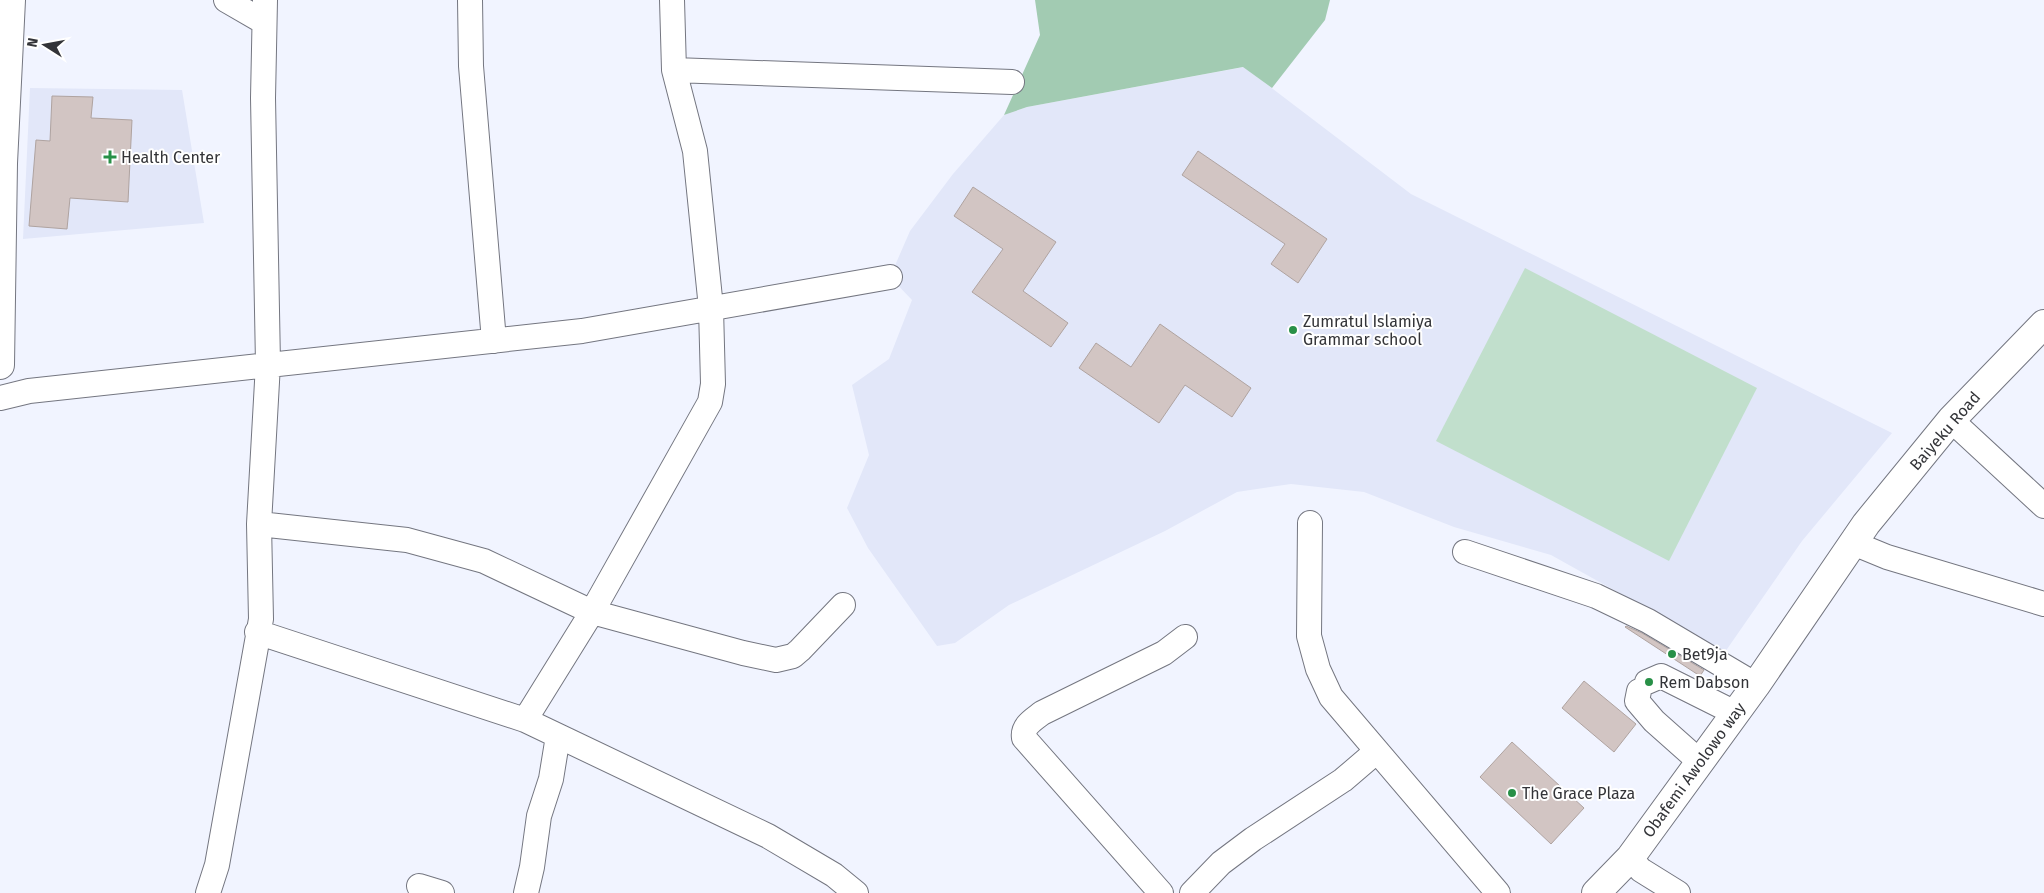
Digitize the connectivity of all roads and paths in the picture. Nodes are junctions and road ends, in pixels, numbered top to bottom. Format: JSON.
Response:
{"nodes":[{"id":1,"x":11,"y":0,"type":"edge"},
{"id":2,"x":226,"y":0,"type":"edge"},
{"id":3,"x":470,"y":0,"type":"edge"},
{"id":4,"x":672,"y":0,"type":"edge"},
{"id":5,"x":264,"y":11,"type":"edge"},
{"id":6,"x":674,"y":70,"type":"junction"},
{"id":7,"x":1012,"y":82,"type":"dead end"},
{"id":8,"x":1,"y":163,"type":"edge"},
{"id":9,"x":890,"y":277,"type":"dead end"},
{"id":10,"x":711,"y":308,"type":"junction"},
{"id":11,"x":2044,"y":324,"type":"edge"},
{"id":12,"x":494,"y":341,"type":"junction"},
{"id":13,"x":268,"y":364,"type":"junction"},
{"id":14,"x":0,"y":365,"type":"edge"},
{"id":15,"x":0,"y":398,"type":"edge"},
{"id":16,"x":1951,"y":420,"type":"junction"},
{"id":17,"x":2044,"y":506,"type":"edge"},
{"id":18,"x":1310,"y":523,"type":"dead end"},
{"id":19,"x":259,"y":524,"type":"junction"},
{"id":20,"x":1853,"y":543,"type":"junction"},
{"id":21,"x":1465,"y":552,"type":"dead end"},
{"id":22,"x":843,"y":604,"type":"dead end"},
{"id":23,"x":2044,"y":604,"type":"edge"},
{"id":24,"x":592,"y":612,"type":"junction"},
{"id":25,"x":257,"y":632,"type":"junction"},
{"id":26,"x":1185,"y":637,"type":"dead end"},
{"id":27,"x":1756,"y":685,"type":"junction"},
{"id":28,"x":1735,"y":713,"type":"junction"},
{"id":29,"x":525,"y":720,"type":"junction"},
{"id":30,"x":558,"y":736,"type":"junction"},
{"id":31,"x":1377,"y":751,"type":"junction"},
{"id":32,"x":1699,"y":761,"type":"junction"},
{"id":33,"x":1630,"y":858,"type":"junction"},
{"id":34,"x":419,"y":886,"type":"dead end"},
{"id":35,"x":208,"y":893,"type":"edge"},
{"id":36,"x":442,"y":893,"type":"edge"},
{"id":37,"x":526,"y":893,"type":"edge"},
{"id":38,"x":856,"y":893,"type":"edge"},
{"id":39,"x":1161,"y":893,"type":"edge"},
{"id":40,"x":1192,"y":893,"type":"edge"},
{"id":41,"x":1498,"y":893,"type":"edge"},
{"id":42,"x":1596,"y":893,"type":"edge"},
{"id":43,"x":1678,"y":893,"type":"edge"}],
"edges":[{"from":1,"to":8,"type":"main road"},
{"from":2,"to":5,"type":"street"},
{"from":3,"to":12,"type":"street"},
{"from":4,"to":6,"type":"street"},
{"from":5,"to":13,"type":"street"},
{"from":6,"to":7,"type":"street"},
{"from":6,"to":10,"type":"street"},
{"from":8,"to":14,"type":"main road"},
{"from":9,"to":10,"type":"street"},
{"from":10,"to":12,"type":"street"},
{"from":10,"to":24,"type":"street"},
{"from":11,"to":16,"type":"main road","name":"Baiyeku Road"},
{"from":12,"to":13,"type":"street"},
{"from":13,"to":15,"type":"street"},
{"from":13,"to":19,"type":"street"},
{"from":16,"to":17,"type":"street"},
{"from":16,"to":20,"type":"main road","name":"Baiyeku Road"},
{"from":18,"to":31,"type":"street"},
{"from":19,"to":24,"type":"street"},
{"from":19,"to":25,"type":"street"},
{"from":20,"to":23,"type":"street"},
{"from":20,"to":27,"type":"main road","name":"Obafemi Awolowo way"},
{"from":21,"to":27,"type":"street"},
{"from":22,"to":24,"type":"street"},
{"from":24,"to":29,"type":"street"},
{"from":25,"to":29,"type":"street"},
{"from":25,"to":35,"type":"street"},
{"from":26,"to":39,"type":"street"},
{"from":27,"to":28,"type":"main road","name":"Obafemi Awolowo way"},
{"from":28,"to":32,"type":"main road","name":"Obafemi Awolowo way"},
{"from":28,"to":32,"type":"street"},
{"from":29,"to":30,"type":"street"},
{"from":30,"to":37,"type":"street"},
{"from":30,"to":38,"type":"street"},
{"from":31,"to":40,"type":"street"},
{"from":31,"to":41,"type":"street"},
{"from":32,"to":33,"type":"main road","name":"Obafemi Awolowo way"},
{"from":33,"to":42,"type":"main road","name":"Obafemi Awolowo way"},
{"from":33,"to":43,"type":"street"},
{"from":34,"to":36,"type":"street"}]}
